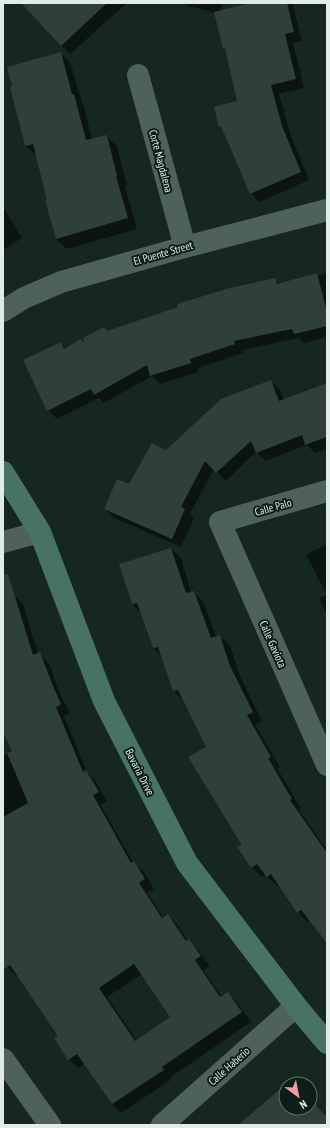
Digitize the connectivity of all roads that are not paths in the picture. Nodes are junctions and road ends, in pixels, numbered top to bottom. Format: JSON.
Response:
{"nodes":[{"id":1,"x":138,"y":76,"type":"dead end"},
{"id":2,"x":327,"y":210,"type":"edge"},
{"id":3,"x":185,"y":247,"type":"junction"},
{"id":4,"x":3,"y":310,"type":"edge"},
{"id":5,"x":3,"y":472,"type":"edge"},
{"id":6,"x":327,"y":491,"type":"edge"},
{"id":7,"x":220,"y":522,"type":"joint"},
{"id":8,"x":40,"y":532,"type":"junction"},
{"id":9,"x":3,"y":542,"type":"edge"},
{"id":10,"x":327,"y":765,"type":"edge"},
{"id":11,"x":296,"y":1006,"type":"junction"},
{"id":12,"x":327,"y":1043,"type":"edge"},
{"id":13,"x":3,"y":1059,"type":"edge"},
{"id":14,"x":50,"y":1125,"type":"edge"},
{"id":15,"x":162,"y":1125,"type":"edge"}],
"edges":[{"from":1,"to":3,"type":"street","name":"Corte Magdalena"},
{"from":2,"to":3,"type":"street","name":"El Puente Street"},
{"from":3,"to":4,"type":"street","name":"El Puente Street"},
{"from":5,"to":8,"type":"street","name":"Bavaria Drive"},
{"from":6,"to":7,"type":"street","name":"Calle Palo"},
{"from":7,"to":10,"type":"street","name":"Calle Gaviota"},
{"from":8,"to":9,"type":"street"},
{"from":8,"to":11,"type":"street","name":"Bavaria Drive"},
{"from":11,"to":12,"type":"street","name":"Bavaria Drive"},
{"from":11,"to":15,"type":"street","name":"Calle Haberio"},
{"from":13,"to":14,"type":"street"}]}
